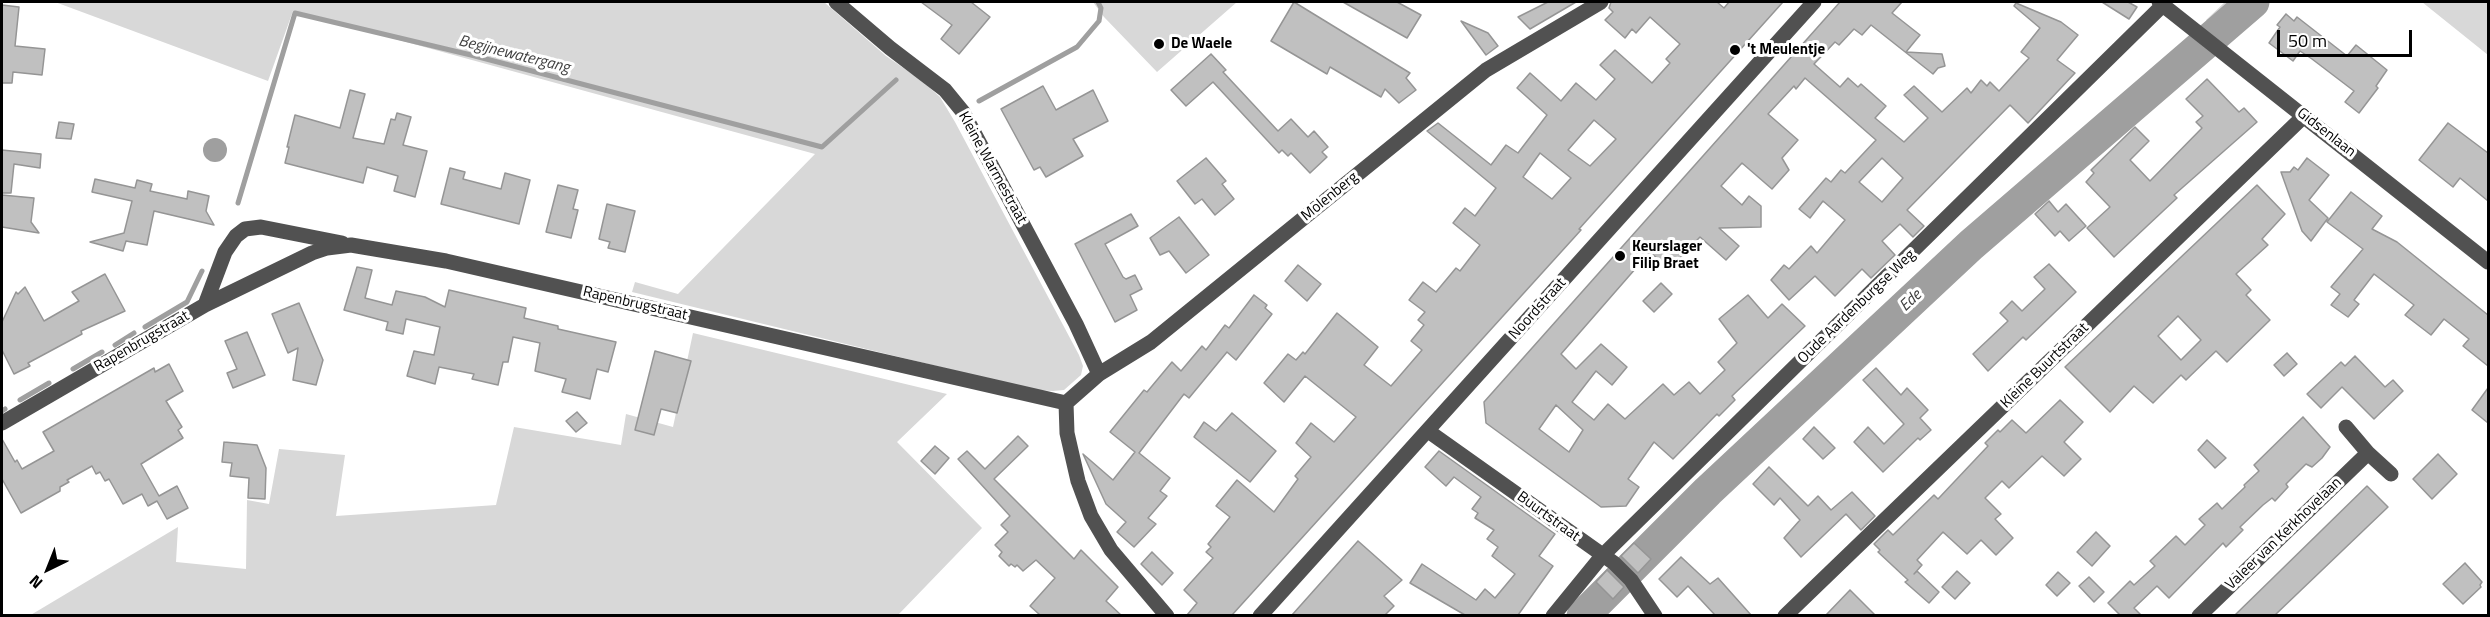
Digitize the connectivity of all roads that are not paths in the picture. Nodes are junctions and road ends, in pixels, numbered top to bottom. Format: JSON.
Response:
{"nodes":[{"id":1,"x":836,"y":2,"type":"edge"},
{"id":2,"x":1601,"y":2,"type":"edge"},
{"id":3,"x":1814,"y":2,"type":"edge"},
{"id":4,"x":2160,"y":4,"type":"edge"},
{"id":5,"x":2304,"y":116,"type":"junction"},
{"id":6,"x":354,"y":246,"type":"junction"},
{"id":7,"x":2488,"y":262,"type":"edge"},
{"id":8,"x":205,"y":305,"type":"junction"},
{"id":9,"x":1099,"y":374,"type":"junction"},
{"id":10,"x":1066,"y":403,"type":"junction"},
{"id":11,"x":2,"y":423,"type":"edge"},
{"id":12,"x":2346,"y":427,"type":"dead end"},
{"id":13,"x":1428,"y":431,"type":"junction"},
{"id":14,"x":2368,"y":453,"type":"junction"},
{"id":15,"x":2391,"y":474,"type":"dead end"},
{"id":16,"x":1608,"y":559,"type":"junction"},
{"id":17,"x":1167,"y":615,"type":"edge"},
{"id":18,"x":1260,"y":615,"type":"edge"},
{"id":19,"x":1553,"y":615,"type":"edge"},
{"id":20,"x":1655,"y":615,"type":"edge"},
{"id":21,"x":1785,"y":615,"type":"edge"},
{"id":22,"x":2199,"y":615,"type":"edge"}],
"edges":[{"from":1,"to":9,"type":"street","name":"Kleine Warmestraat"},
{"from":2,"to":9,"type":"street","name":"Molenberg"},
{"from":3,"to":13,"type":"street","name":"Noordstraat"},
{"from":4,"to":5,"type":"street","name":"Gidsenlaan"},
{"from":4,"to":16,"type":"street","name":"Oude Aardenburgse Weg"},
{"from":5,"to":7,"type":"street","name":"Gidsenlaan"},
{"from":5,"to":21,"type":"street","name":"Kleine Buurtstraat"},
{"from":6,"to":8,"type":"street","name":"Rapenbrugstraat"},
{"from":6,"to":8,"type":"street"},
{"from":6,"to":10,"type":"street","name":"Rapenbrugstraat"},
{"from":8,"to":11,"type":"street","name":"Rapenbrugstraat"},
{"from":9,"to":10,"type":"street","name":"Molenberg"},
{"from":10,"to":17,"type":"street"},
{"from":12,"to":14,"type":"street"},
{"from":13,"to":16,"type":"street","name":"Buurtstraat"},
{"from":13,"to":18,"type":"street","name":"Noordstraat"},
{"from":14,"to":15,"type":"street"},
{"from":14,"to":22,"type":"street","name":"Valeer van Kerkhovelaan"},
{"from":16,"to":19,"type":"street","name":"Oude Aardenburgse Weg"},
{"from":16,"to":20,"type":"street","name":"Buurtstraat"}]}
